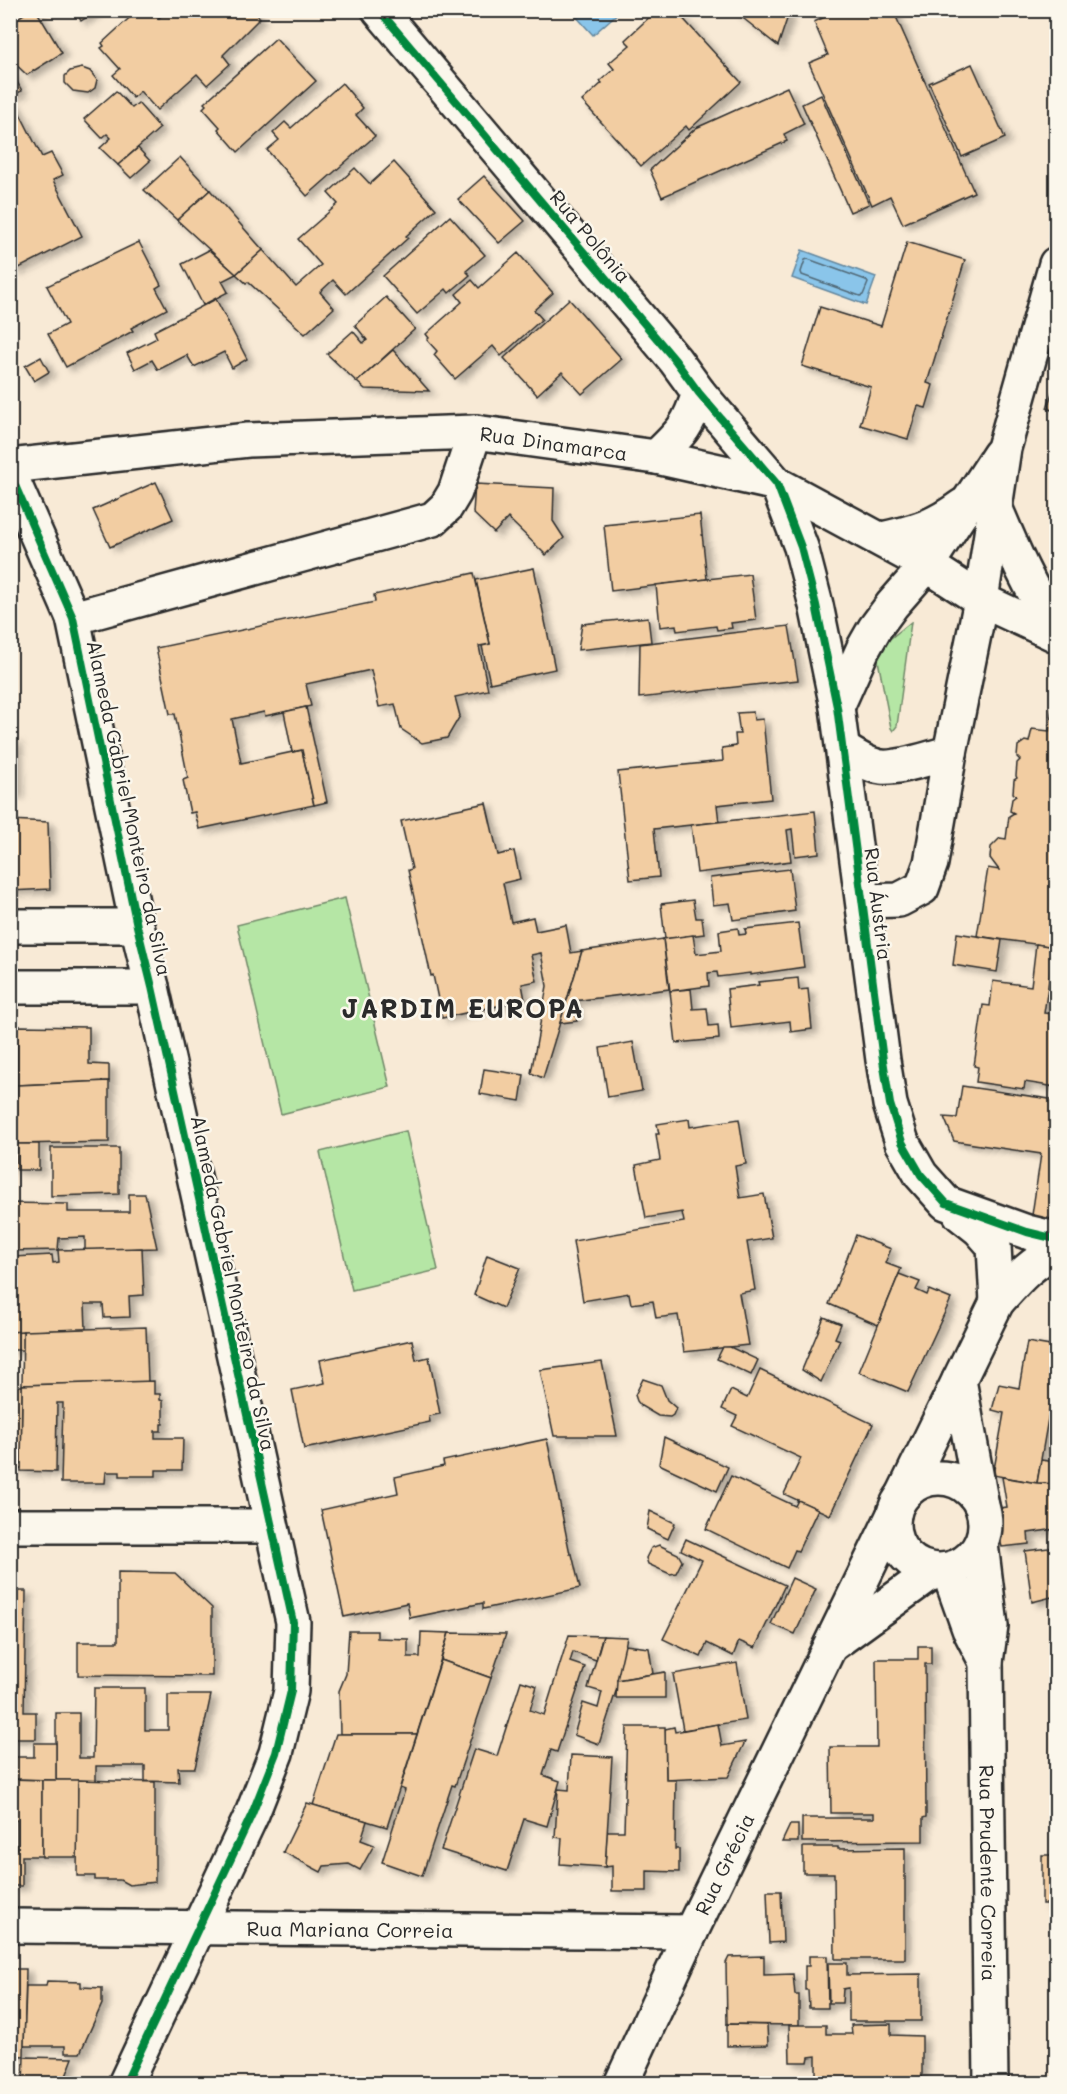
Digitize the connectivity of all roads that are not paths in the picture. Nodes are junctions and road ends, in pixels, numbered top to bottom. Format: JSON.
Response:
{"nodes":[{"id":1,"x":379,"y":10,"type":"edge"},
{"id":2,"x":1056,"y":264,"type":"edge"},
{"id":3,"x":699,"y":393,"type":"junction"},
{"id":4,"x":475,"y":432,"type":"junction"},
{"id":5,"x":656,"y":457,"type":"junction"},
{"id":6,"x":10,"y":466,"type":"edge"},
{"id":7,"x":10,"y":474,"type":"edge"},
{"id":8,"x":777,"y":484,"type":"junction"},
{"id":9,"x":981,"y":504,"type":"junction"},
{"id":10,"x":882,"y":539,"type":"junction"},
{"id":11,"x":927,"y":565,"type":"junction"},
{"id":12,"x":981,"y":600,"type":"junction"},
{"id":13,"x":73,"y":618,"type":"junction"},
{"id":14,"x":1056,"y":628,"type":"edge"},
{"id":15,"x":1056,"y":634,"type":"edge"},
{"id":16,"x":837,"y":707,"type":"junction"},
{"id":17,"x":843,"y":749,"type":"junction"},
{"id":18,"x":950,"y":753,"type":"junction"},
{"id":19,"x":862,"y":901,"type":"junction"},
{"id":20,"x":10,"y":926,"type":"edge"},
{"id":21,"x":136,"y":926,"type":"junction"},
{"id":22,"x":10,"y":987,"type":"edge"},
{"id":23,"x":152,"y":987,"type":"junction"},
{"id":24,"x":946,"y":1203,"type":"junction"},
{"id":25,"x":1056,"y":1239,"type":"edge"},
{"id":26,"x":1056,"y":1252,"type":"edge"},
{"id":27,"x":997,"y":1302,"type":"junction"},
{"id":28,"x":959,"y":1380,"type":"junction"},
{"id":29,"x":899,"y":1504,"type":"junction"},
{"id":30,"x":982,"y":1506,"type":"junction"},
{"id":31,"x":10,"y":1526,"type":"edge"},
{"id":32,"x":271,"y":1526,"type":"junction"},
{"id":33,"x":981,"y":1544,"type":"junction"},
{"id":34,"x":942,"y":1570,"type":"junction"},
{"id":35,"x":829,"y":1647,"type":"junction"},
{"id":36,"x":986,"y":1662,"type":"junction"},
{"id":37,"x":10,"y":1926,"type":"edge"},
{"id":38,"x":198,"y":1929,"type":"junction"},
{"id":39,"x":691,"y":1932,"type":"junction"},
{"id":40,"x":125,"y":2084,"type":"edge"},
{"id":41,"x":621,"y":2084,"type":"edge"},
{"id":42,"x":991,"y":2084,"type":"edge"}],
"edges":[{"from":1,"to":3,"type":"street","name":"Rua Polônia"},
{"from":2,"to":9,"type":"street","name":"Rua Áustria"},
{"from":3,"to":5,"type":"street"},
{"from":3,"to":8,"type":"street","name":"Rua Polônia"},
{"from":4,"to":5,"type":"street","name":"Rua Dinamarca"},
{"from":4,"to":6,"type":"street","name":"Rua Dinamarca"},
{"from":4,"to":13,"type":"street"},
{"from":5,"to":8,"type":"street","name":"Rua Dinamarca"},
{"from":7,"to":13,"type":"street","name":"Alameda Gabriel Monteiro da Silva"},
{"from":8,"to":10,"type":"street","name":"Rua Dinamarca"},
{"from":8,"to":16,"type":"street","name":"Rua Áustria"},
{"from":9,"to":10,"type":"street"},
{"from":9,"to":11,"type":"street","name":"Rua Áustria"},
{"from":9,"to":12,"type":"street","name":"Rua Áustria"},
{"from":9,"to":14,"type":"street"},
{"from":10,"to":11,"type":"street","name":"Rua Dinamarca"},
{"from":11,"to":12,"type":"street","name":"Rua Dinamarca"},
{"from":11,"to":16,"type":"street","name":"Rua Áustria"},
{"from":12,"to":15,"type":"street","name":"Rua Dinamarca"},
{"from":12,"to":18,"type":"street","name":"Rua Áustria"},
{"from":13,"to":21,"type":"street","name":"Alameda Gabriel Monteiro da Silva"},
{"from":16,"to":17,"type":"street","name":"Rua Áustria"},
{"from":17,"to":18,"type":"street"},
{"from":17,"to":19,"type":"street","name":"Rua Áustria"},
{"from":18,"to":19,"type":"street","name":"Rua Áustria"},
{"from":19,"to":24,"type":"street","name":"Rua Áustria"},
{"from":20,"to":21,"type":"street"},
{"from":21,"to":23,"type":"street","name":"Alameda Gabriel Monteiro da Silva"},
{"from":22,"to":23,"type":"street"},
{"from":23,"to":32,"type":"street","name":"Alameda Gabriel Monteiro da Silva"},
{"from":24,"to":25,"type":"street","name":"Rua Áustria"},
{"from":24,"to":27,"type":"street","name":"Rua Grécia"},
{"from":26,"to":27,"type":"street","name":"Rua Grécia"},
{"from":27,"to":28,"type":"street","name":"Rua Grécia"},
{"from":28,"to":29,"type":"street","name":"Rua Grécia"},
{"from":28,"to":30,"type":"street"},
{"from":29,"to":30,"type":"street"},
{"from":29,"to":34,"type":"street"},
{"from":29,"to":35,"type":"street","name":"Rua Grécia"},
{"from":30,"to":33,"type":"street"},
{"from":31,"to":32,"type":"street"},
{"from":32,"to":38,"type":"street","name":"Alameda Gabriel Monteiro da Silva"},
{"from":33,"to":34,"type":"street"},
{"from":33,"to":36,"type":"street","name":"Rua Prudente Correia"},
{"from":34,"to":35,"type":"street","name":"Rua Grécia"},
{"from":34,"to":36,"type":"street","name":"Rua Prudente Correia"},
{"from":35,"to":39,"type":"street","name":"Rua Grécia"},
{"from":36,"to":42,"type":"street","name":"Rua Prudente Correia"},
{"from":37,"to":38,"type":"street","name":"Rua Mariana Correia"},
{"from":38,"to":39,"type":"street","name":"Rua Mariana Correia"},
{"from":38,"to":40,"type":"street","name":"Alameda Gabriel Monteiro da Silva"},
{"from":39,"to":41,"type":"street","name":"Rua Grécia"}]}
